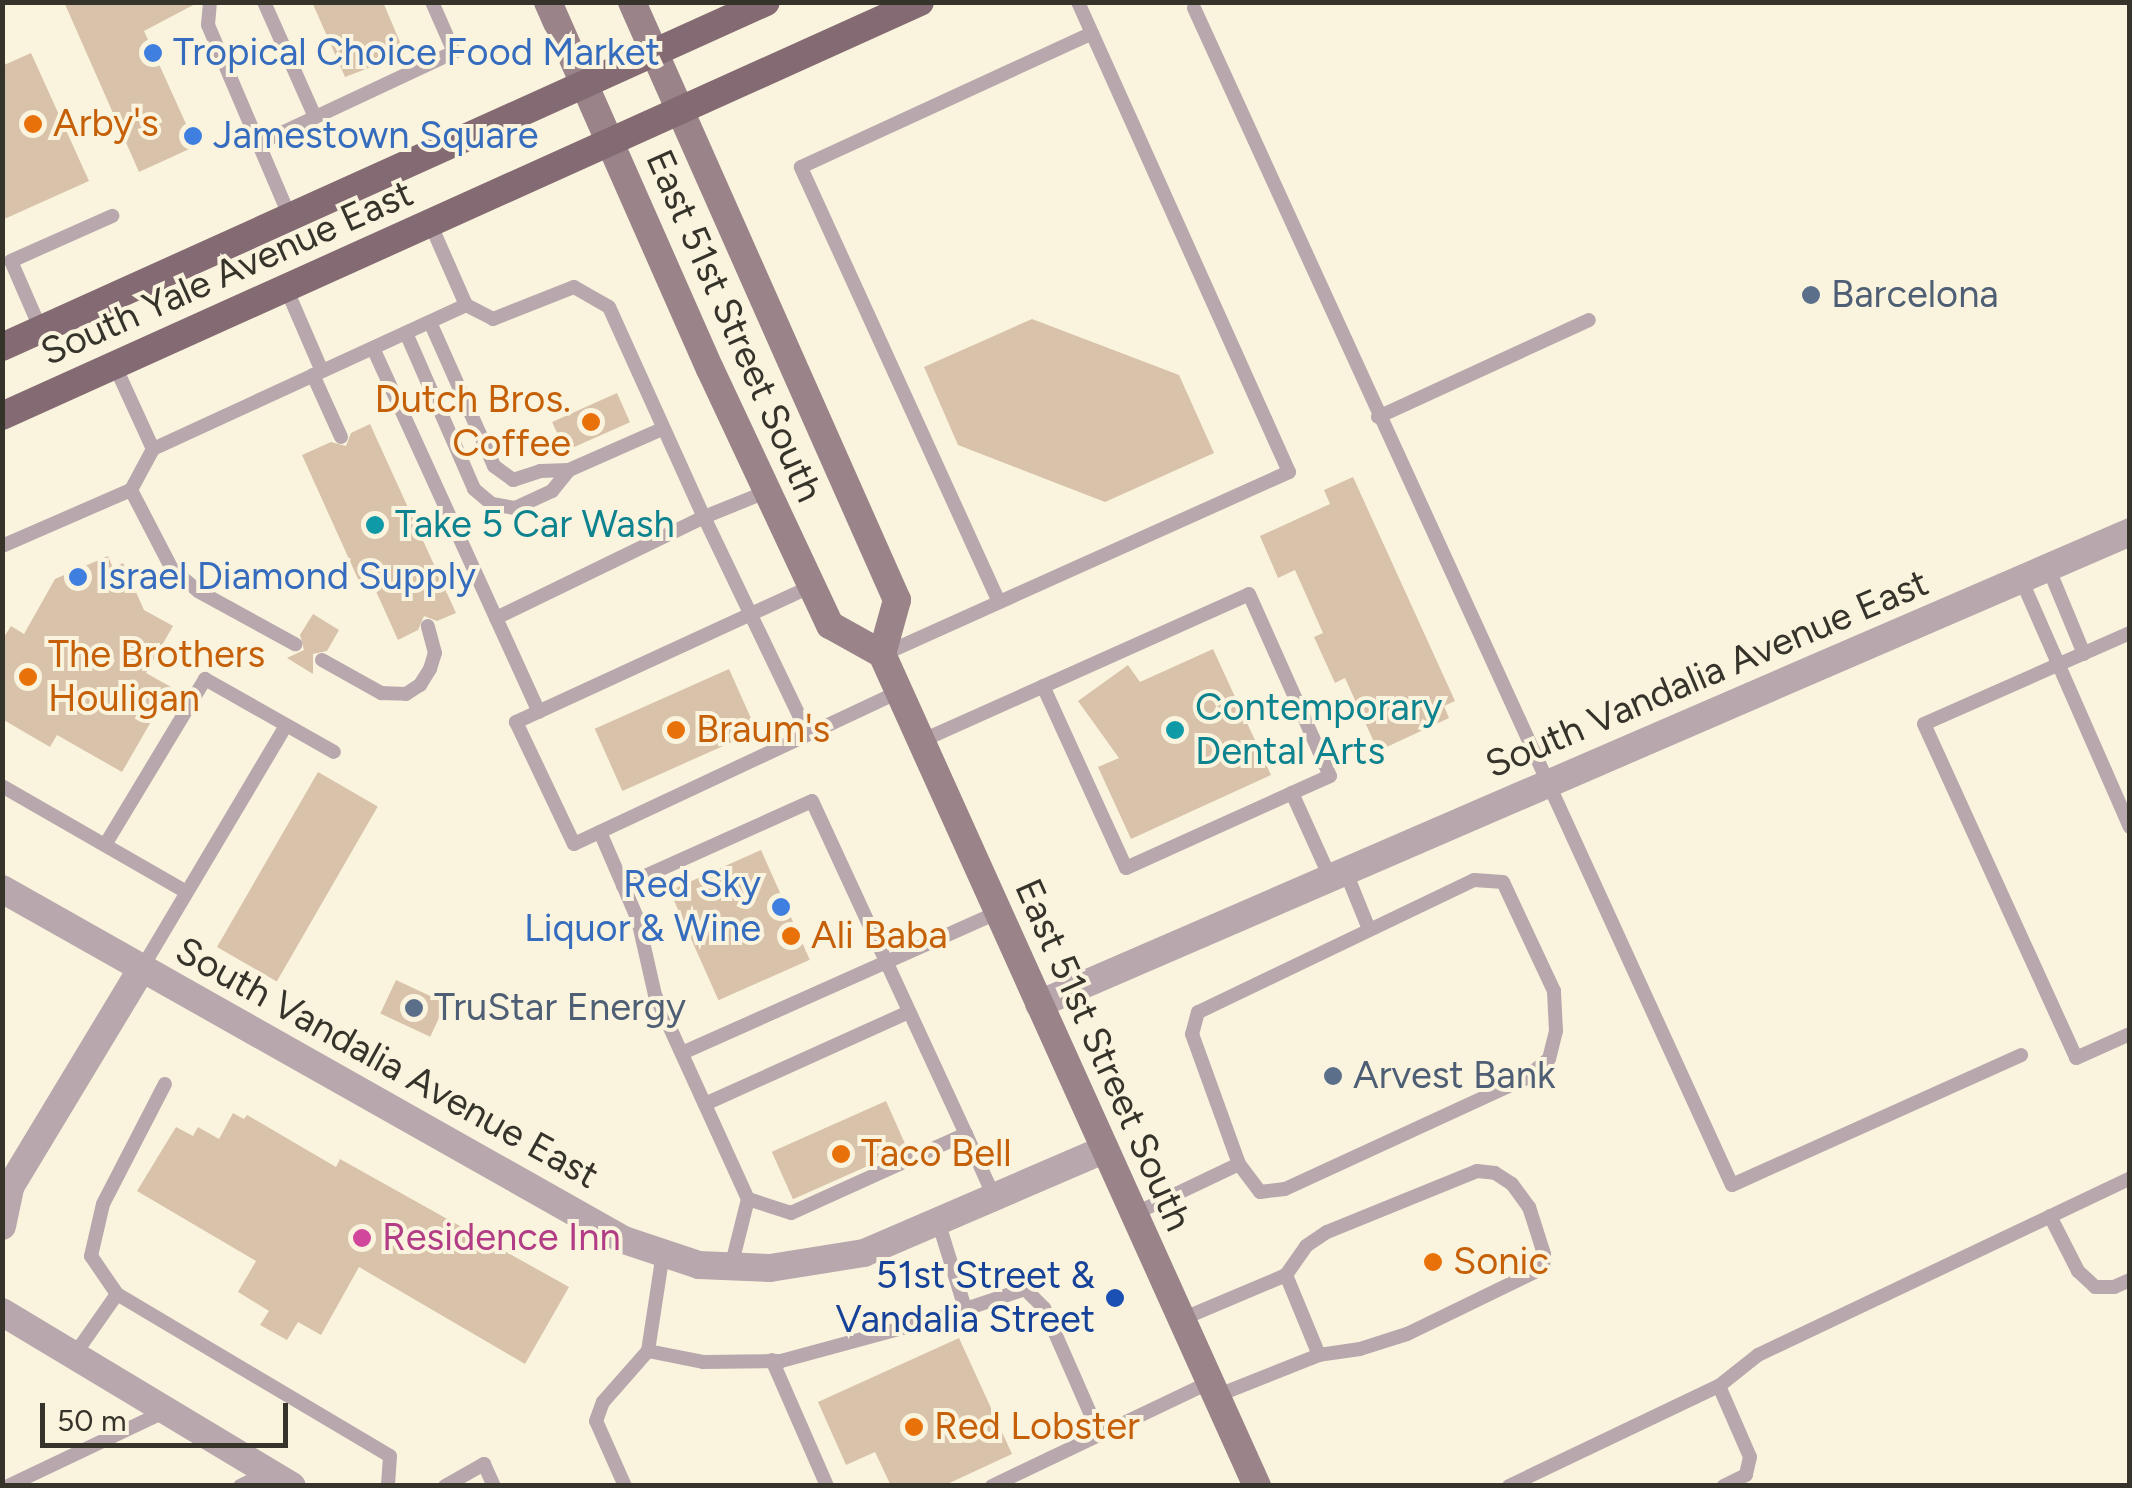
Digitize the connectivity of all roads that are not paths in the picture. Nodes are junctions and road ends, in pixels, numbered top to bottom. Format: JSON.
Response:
{"nodes":[{"id":1,"x":210,"y":2,"type":"edge"},
{"id":2,"x":264,"y":2,"type":"edge"},
{"id":3,"x":432,"y":2,"type":"edge"},
{"id":4,"x":548,"y":2,"type":"edge"},
{"id":5,"x":632,"y":2,"type":"edge"},
{"id":6,"x":766,"y":2,"type":"edge"},
{"id":7,"x":920,"y":2,"type":"edge"},
{"id":8,"x":1078,"y":2,"type":"edge"},
{"id":9,"x":1194,"y":8,"type":"dead end"},
{"id":10,"x":1092,"y":34,"type":"junction"},
{"id":11,"x":656,"y":52,"type":"junction"},
{"id":12,"x":585,"y":85,"type":"junction"},
{"id":13,"x":681,"y":110,"type":"junction"},
{"id":14,"x":316,"y":117,"type":"junction"},
{"id":15,"x":610,"y":143,"type":"junction"},
{"id":16,"x":258,"y":144,"type":"junction"},
{"id":17,"x":112,"y":216,"type":"dead end"},
{"id":18,"x":290,"y":218,"type":"junction"},
{"id":19,"x":430,"y":222,"type":"junction"},
{"id":20,"x":286,"y":288,"type":"junction"},
{"id":21,"x":466,"y":305,"type":"junction"},
{"id":22,"x":1589,"y":320,"type":"dead end"},
{"id":23,"x":430,"y":322,"type":"junction"},
{"id":24,"x":41,"y":330,"type":"junction"},
{"id":25,"x":406,"y":333,"type":"junction"},
{"id":26,"x":2,"y":347,"type":"edge"},
{"id":27,"x":372,"y":348,"type":"junction"},
{"id":28,"x":115,"y":366,"type":"junction"},
{"id":29,"x":317,"y":373,"type":"junction"},
{"id":30,"x":2,"y":416,"type":"edge"},
{"id":31,"x":1378,"y":418,"type":"junction"},
{"id":32,"x":662,"y":429,"type":"junction"},
{"id":33,"x":341,"y":437,"type":"dead end"},
{"id":34,"x":152,"y":449,"type":"junction"},
{"id":35,"x":569,"y":470,"type":"junction"},
{"id":36,"x":132,"y":490,"type":"junction"},
{"id":37,"x":766,"y":492,"type":"junction"},
{"id":38,"x":704,"y":517,"type":"junction"},
{"id":39,"x":2130,"y":532,"type":"edge"},
{"id":40,"x":2,"y":546,"type":"edge"},
{"id":41,"x":2048,"y":567,"type":"junction"},
{"id":42,"x":2021,"y":578,"type":"junction"},
{"id":43,"x":812,"y":586,"type":"junction"},
{"id":44,"x":999,"y":602,"type":"junction"},
{"id":45,"x":753,"y":614,"type":"junction"},
{"id":46,"x":496,"y":618,"type":"junction"},
{"id":47,"x":428,"y":626,"type":"dead end"},
{"id":48,"x":2130,"y":634,"type":"edge"},
{"id":49,"x":294,"y":644,"type":"dead end"},
{"id":50,"x":882,"y":654,"type":"junction"},
{"id":51,"x":2084,"y":654,"type":"junction"},
{"id":52,"x":322,"y":660,"type":"dead end"},
{"id":53,"x":2058,"y":666,"type":"junction"},
{"id":54,"x":1044,"y":686,"type":"junction"},
{"id":55,"x":899,"y":692,"type":"junction"},
{"id":56,"x":539,"y":712,"type":"junction"},
{"id":57,"x":286,"y":725,"type":"junction"},
{"id":58,"x":808,"y":734,"type":"junction"},
{"id":59,"x":921,"y":741,"type":"junction"},
{"id":60,"x":334,"y":752,"type":"dead end"},
{"id":61,"x":1547,"y":784,"type":"junction"},
{"id":62,"x":2,"y":786,"type":"edge"},
{"id":63,"x":1292,"y":794,"type":"junction"},
{"id":64,"x":2130,"y":827,"type":"edge"},
{"id":65,"x":600,"y":832,"type":"junction"},
{"id":66,"x":105,"y":845,"type":"junction"},
{"id":67,"x":1338,"y":873,"type":"junction"},
{"id":68,"x":624,"y":886,"type":"junction"},
{"id":69,"x":2,"y":889,"type":"edge"},
{"id":70,"x":186,"y":892,"type":"junction"},
{"id":71,"x":998,"y":912,"type":"junction"},
{"id":72,"x":1369,"y":928,"type":"junction"},
{"id":73,"x":886,"y":962,"type":"junction"},
{"id":74,"x":142,"y":968,"type":"junction"},
{"id":75,"x":1039,"y":1004,"type":"junction"},
{"id":76,"x":909,"y":1012,"type":"junction"},
{"id":77,"x":2130,"y":1034,"type":"edge"},
{"id":78,"x":682,"y":1054,"type":"junction"},
{"id":79,"x":2022,"y":1055,"type":"dead end"},
{"id":80,"x":165,"y":1084,"type":"dead end"},
{"id":81,"x":705,"y":1104,"type":"junction"},
{"id":82,"x":966,"y":1134,"type":"junction"},
{"id":83,"x":1104,"y":1149,"type":"junction"},
{"id":84,"x":1239,"y":1164,"type":"junction"},
{"id":85,"x":2130,"y":1178,"type":"edge"},
{"id":86,"x":994,"y":1197,"type":"junction"},
{"id":87,"x":748,"y":1199,"type":"junction"},
{"id":88,"x":1134,"y":1214,"type":"junction"},
{"id":89,"x":2050,"y":1216,"type":"junction"},
{"id":90,"x":938,"y":1221,"type":"junction"},
{"id":91,"x":2,"y":1226,"type":"edge"},
{"id":92,"x":662,"y":1253,"type":"junction"},
{"id":93,"x":731,"y":1266,"type":"junction"},
{"id":94,"x":1286,"y":1274,"type":"junction"},
{"id":95,"x":2130,"y":1280,"type":"edge"},
{"id":96,"x":117,"y":1294,"type":"junction"},
{"id":97,"x":965,"y":1308,"type":"junction"},
{"id":98,"x":2,"y":1312,"type":"edge"},
{"id":99,"x":1182,"y":1318,"type":"junction"},
{"id":100,"x":648,"y":1351,"type":"junction"},
{"id":101,"x":74,"y":1354,"type":"junction"},
{"id":102,"x":1319,"y":1355,"type":"junction"},
{"id":103,"x":772,"y":1360,"type":"junction"},
{"id":104,"x":1719,"y":1386,"type":"junction"},
{"id":105,"x":1213,"y":1389,"type":"junction"},
{"id":106,"x":166,"y":1410,"type":"junction"},
{"id":107,"x":1099,"y":1433,"type":"junction"},
{"id":108,"x":281,"y":1479,"type":"edge"},
{"id":109,"x":8,"y":1486,"type":"edge"},
{"id":110,"x":240,"y":1486,"type":"edge"},
{"id":111,"x":388,"y":1486,"type":"edge"},
{"id":112,"x":445,"y":1486,"type":"edge"},
{"id":113,"x":494,"y":1486,"type":"edge"},
{"id":114,"x":625,"y":1486,"type":"edge"},
{"id":115,"x":827,"y":1486,"type":"edge"},
{"id":116,"x":992,"y":1486,"type":"edge"},
{"id":117,"x":1256,"y":1486,"type":"edge"},
{"id":118,"x":1509,"y":1486,"type":"edge"},
{"id":119,"x":1723,"y":1486,"type":"edge"}],
"edges":[{"from":1,"to":16,"type":"lane"},
{"from":2,"to":14,"type":"lane"},
{"from":3,"to":14,"type":"lane"},
{"from":4,"to":12,"type":"main road","name":"East 51st Street South"},
{"from":5,"to":11,"type":"main road","name":"East 51st Street South"},
{"from":6,"to":11,"type":"main road","name":"South Yale Avenue East"},
{"from":7,"to":13,"type":"main road","name":"South Yale Avenue East"},
{"from":8,"to":10,"type":"lane"},
{"from":9,"to":31,"type":"lane"},
{"from":10,"to":44,"type":"lane"},
{"from":10,"to":44,"type":"lane"},
{"from":11,"to":12,"type":"main road","name":"South Yale Avenue East"},
{"from":11,"to":13,"type":"main road","name":"East 51st Street South"},
{"from":12,"to":15,"type":"main road","name":"East 51st Street South"},
{"from":12,"to":18,"type":"main road","name":"South Yale Avenue East"},
{"from":13,"to":15,"type":"main road","name":"South Yale Avenue East"},
{"from":13,"to":50,"type":"main road","name":"East 51st Street South"},
{"from":14,"to":16,"type":"lane"},
{"from":15,"to":19,"type":"main road","name":"South Yale Avenue East"},
{"from":15,"to":37,"type":"main road","name":"East 51st Street South"},
{"from":16,"to":18,"type":"lane"},
{"from":17,"to":24,"type":"lane"},
{"from":18,"to":24,"type":"main road","name":"South Yale Avenue East"},
{"from":19,"to":20,"type":"main road","name":"South Yale Avenue East"},
{"from":19,"to":21,"type":"lane"},
{"from":20,"to":28,"type":"main road","name":"South Yale Avenue East"},
{"from":20,"to":29,"type":"lane"},
{"from":21,"to":23,"type":"lane"},
{"from":21,"to":32,"type":"lane"},
{"from":22,"to":31,"type":"lane"},
{"from":23,"to":25,"type":"lane"},
{"from":23,"to":35,"type":"lane"},
{"from":24,"to":26,"type":"main road","name":"South Yale Avenue East"},
{"from":25,"to":27,"type":"lane"},
{"from":25,"to":35,"type":"lane"},
{"from":27,"to":29,"type":"lane"},
{"from":27,"to":46,"type":"lane"},
{"from":28,"to":30,"type":"main road","name":"South Yale Avenue East"},
{"from":28,"to":34,"type":"lane"},
{"from":29,"to":33,"type":"lane"},
{"from":29,"to":34,"type":"lane"},
{"from":31,"to":61,"type":"lane"},
{"from":32,"to":35,"type":"lane"},
{"from":32,"to":38,"type":"lane"},
{"from":34,"to":36,"type":"lane"},
{"from":36,"to":40,"type":"lane"},
{"from":36,"to":49,"type":"lane"},
{"from":37,"to":38,"type":"lane"},
{"from":37,"to":43,"type":"main road","name":"East 51st Street South"},
{"from":38,"to":45,"type":"lane"},
{"from":38,"to":46,"type":"lane"},
{"from":39,"to":41,"type":"street","name":"South Vandalia Avenue East"},
{"from":41,"to":42,"type":"street","name":"South Vandalia Avenue East"},
{"from":41,"to":51,"type":"lane"},
{"from":42,"to":53,"type":"lane"},
{"from":42,"to":61,"type":"street","name":"South Vandalia Avenue East"},
{"from":43,"to":45,"type":"lane"},
{"from":43,"to":50,"type":"main road","name":"East 51st Street South"},
{"from":44,"to":50,"type":"lane"},
{"from":45,"to":56,"type":"lane"},
{"from":45,"to":58,"type":"lane"},
{"from":46,"to":56,"type":"lane"},
{"from":47,"to":52,"type":"lane"},
{"from":48,"to":51,"type":"lane"},
{"from":50,"to":55,"type":"main road","name":"East 51st Street South"},
{"from":51,"to":53,"type":"lane"},
{"from":53,"to":64,"type":"lane"},
{"from":53,"to":77,"type":"lane"},
{"from":54,"to":59,"type":"lane"},
{"from":54,"to":63,"type":"lane"},
{"from":54,"to":63,"type":"lane"},
{"from":55,"to":58,"type":"lane"},
{"from":55,"to":59,"type":"main road","name":"East 51st Street South"},
{"from":56,"to":65,"type":"lane"},
{"from":57,"to":60,"type":"lane"},
{"from":57,"to":66,"type":"lane"},
{"from":57,"to":70,"type":"lane"},
{"from":58,"to":65,"type":"lane"},
{"from":59,"to":71,"type":"main road","name":"East 51st Street South"},
{"from":61,"to":67,"type":"street","name":"South Vandalia Avenue East"},
{"from":61,"to":79,"type":"lane"},
{"from":62,"to":66,"type":"lane"},
{"from":63,"to":67,"type":"lane"},
{"from":65,"to":68,"type":"lane"},
{"from":66,"to":70,"type":"lane"},
{"from":67,"to":72,"type":"lane"},
{"from":67,"to":75,"type":"street","name":"South Vandalia Avenue East"},
{"from":68,"to":73,"type":"lane"},
{"from":68,"to":78,"type":"lane"},
{"from":69,"to":74,"type":"street","name":"South Vandalia Avenue East"},
{"from":70,"to":74,"type":"lane"},
{"from":71,"to":73,"type":"lane"},
{"from":71,"to":75,"type":"main road","name":"East 51st Street South"},
{"from":72,"to":84,"type":"lane"},
{"from":72,"to":84,"type":"lane"},
{"from":73,"to":76,"type":"lane"},
{"from":73,"to":78,"type":"lane"},
{"from":74,"to":91,"type":"street"},
{"from":74,"to":92,"type":"street","name":"South Vandalia Avenue East"},
{"from":75,"to":83,"type":"main road","name":"East 51st Street South"},
{"from":76,"to":81,"type":"lane"},
{"from":76,"to":82,"type":"lane"},
{"from":78,"to":81,"type":"lane"},
{"from":80,"to":96,"type":"lane"},
{"from":81,"to":87,"type":"lane"},
{"from":82,"to":86,"type":"lane"},
{"from":82,"to":87,"type":"lane"},
{"from":83,"to":86,"type":"street","name":"South Vandalia Avenue East"},
{"from":83,"to":88,"type":"main road","name":"East 51st Street South"},
{"from":84,"to":88,"type":"lane"},
{"from":85,"to":89,"type":"lane"},
{"from":86,"to":90,"type":"street","name":"South Vandalia Avenue East"},
{"from":87,"to":93,"type":"lane"},
{"from":88,"to":99,"type":"main road","name":"East 51st Street South"},
{"from":89,"to":95,"type":"lane"},
{"from":89,"to":104,"type":"lane"},
{"from":90,"to":93,"type":"street","name":"South Vandalia Avenue East"},
{"from":90,"to":97,"type":"lane"},
{"from":92,"to":93,"type":"street","name":"South Vandalia Avenue East"},
{"from":92,"to":100,"type":"lane"},
{"from":94,"to":99,"type":"lane"},
{"from":94,"to":102,"type":"lane"},
{"from":94,"to":102,"type":"lane"},
{"from":96,"to":101,"type":"lane"},
{"from":96,"to":111,"type":"lane"},
{"from":97,"to":103,"type":"lane"},
{"from":97,"to":107,"type":"lane"},
{"from":98,"to":101,"type":"street"},
{"from":99,"to":105,"type":"main road","name":"East 51st Street South"},
{"from":100,"to":103,"type":"lane"},
{"from":100,"to":114,"type":"lane"},
{"from":101,"to":106,"type":"street"},
{"from":102,"to":105,"type":"lane"},
{"from":103,"to":115,"type":"lane"},
{"from":104,"to":118,"type":"lane"},
{"from":104,"to":119,"type":"lane"},
{"from":105,"to":107,"type":"lane"},
{"from":105,"to":117,"type":"main road","name":"East 51st Street South"},
{"from":106,"to":108,"type":"street"},
{"from":106,"to":109,"type":"lane"},
{"from":107,"to":116,"type":"lane"},
{"from":108,"to":110,"type":"lane"},
{"from":112,"to":113,"type":"lane"}]}
